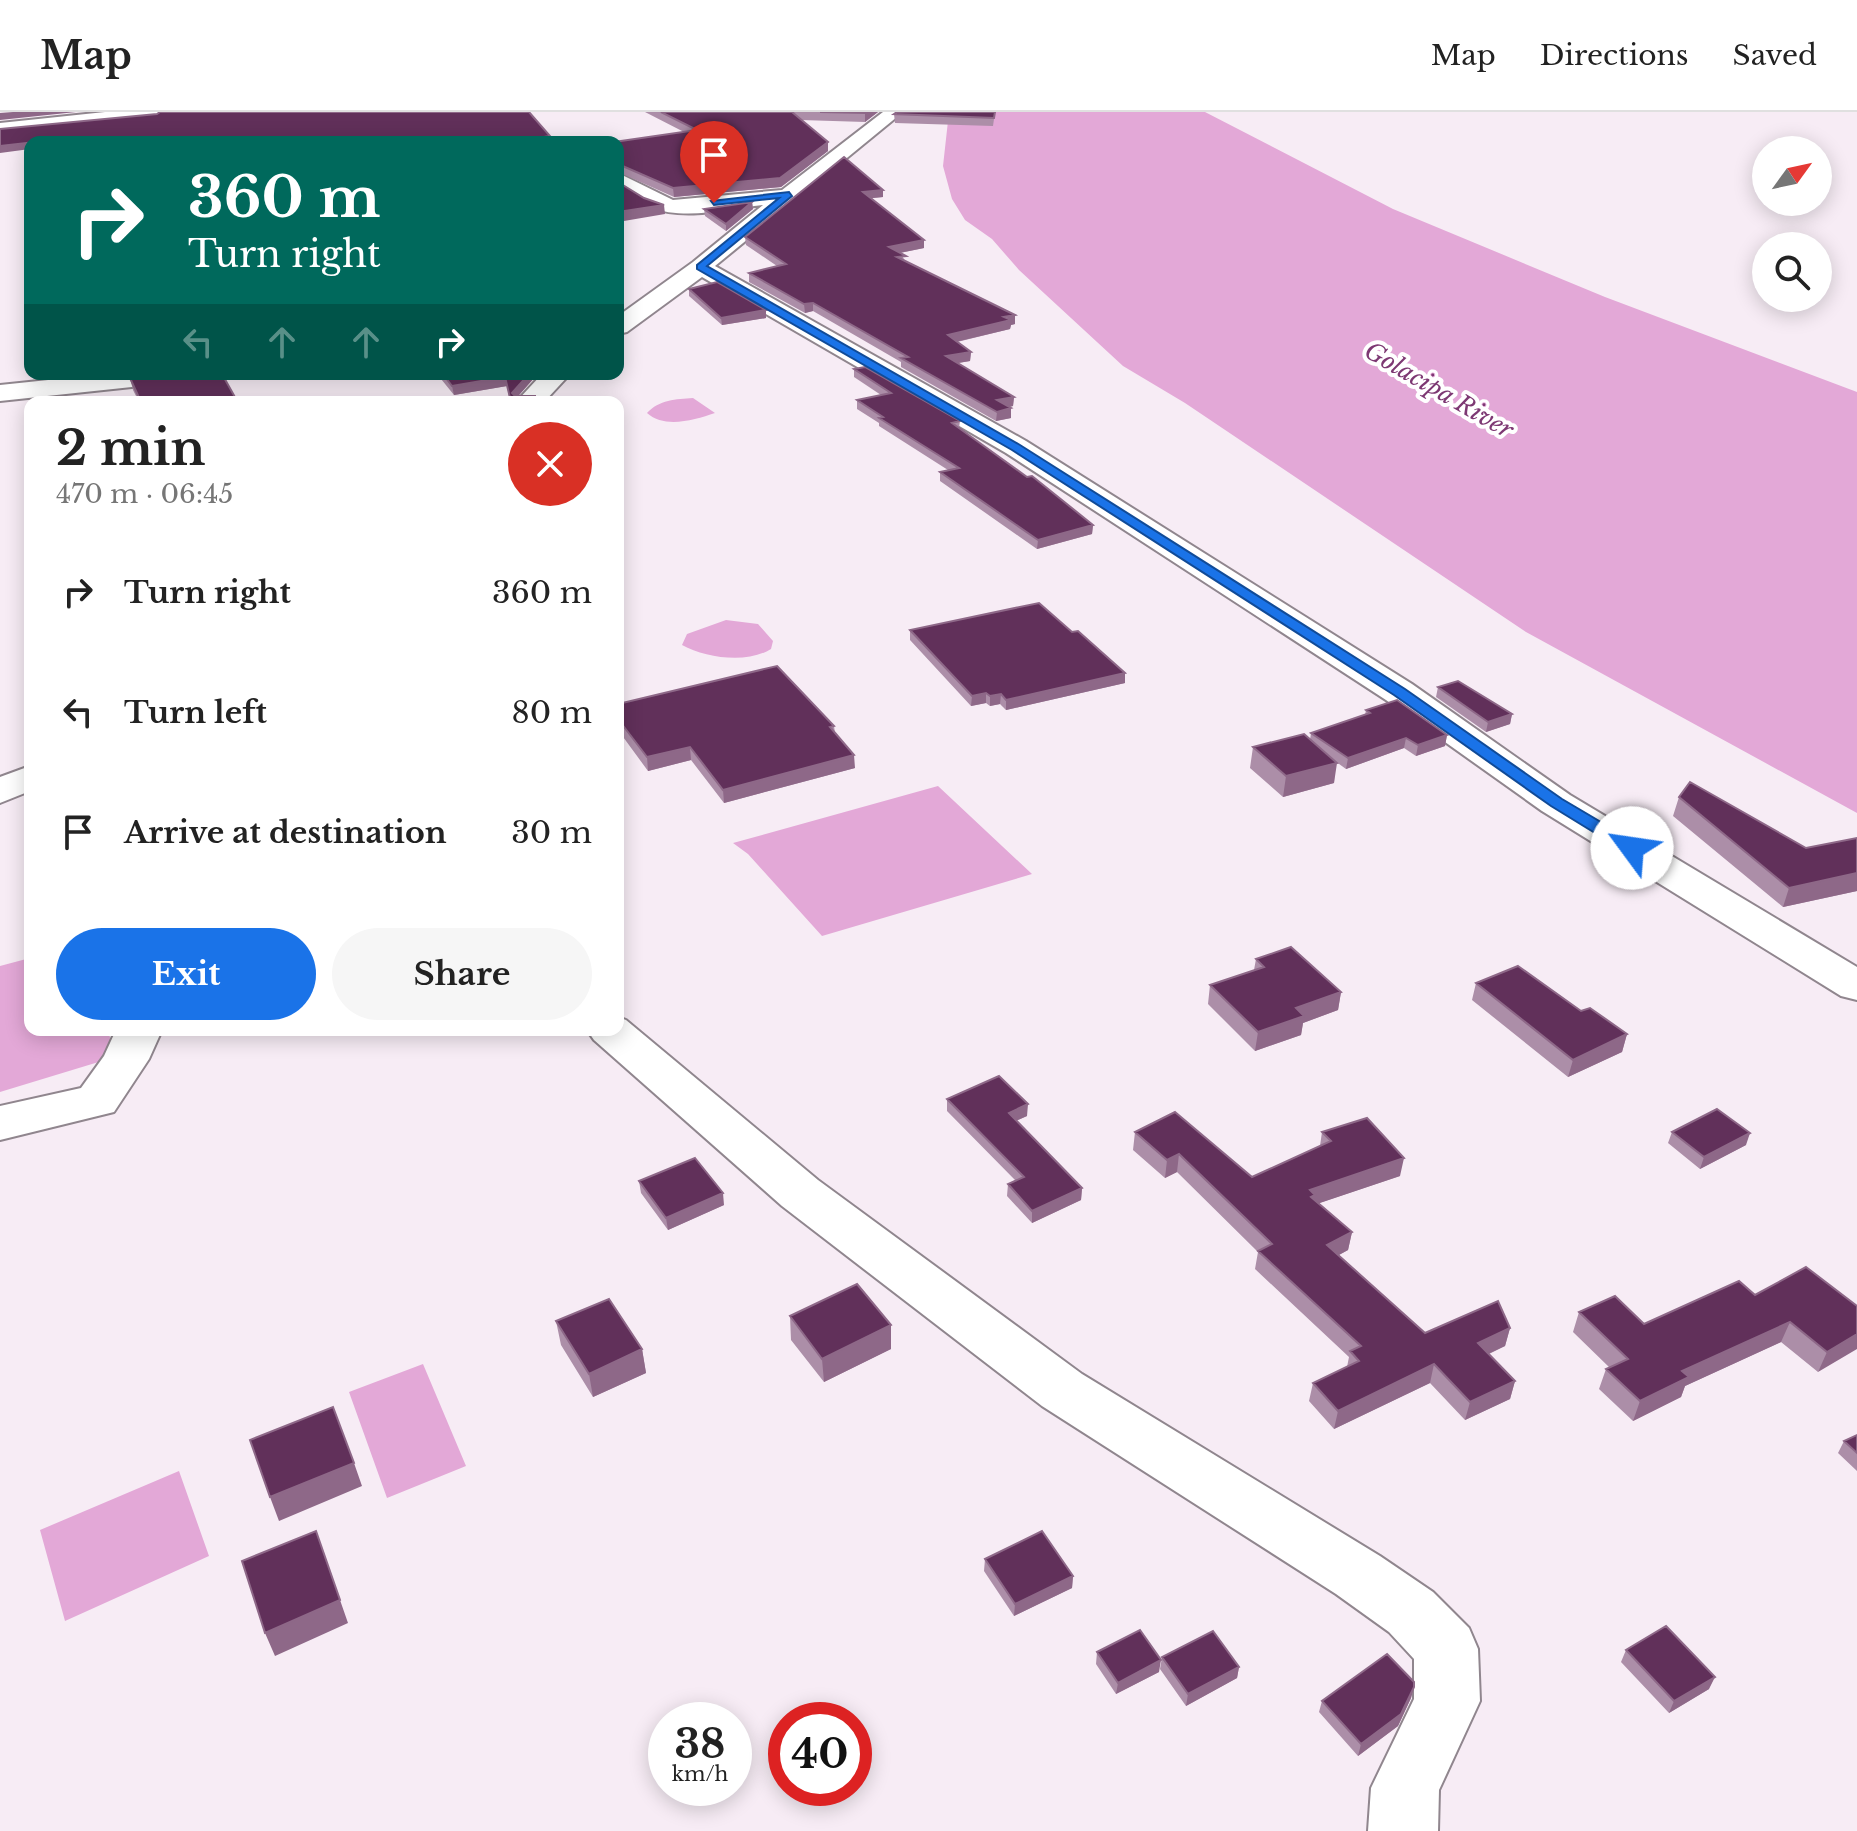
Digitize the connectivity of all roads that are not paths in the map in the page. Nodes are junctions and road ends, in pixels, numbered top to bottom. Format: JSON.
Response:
{"nodes":[{"id":1,"x":158,"y":112,"type":"edge"},
{"id":2,"x":894,"y":112,"type":"edge"},
{"id":3,"x":0,"y":128,"type":"edge"},
{"id":4,"x":624,"y":181,"type":"edge"},
{"id":5,"x":789,"y":195,"type":"junction"},
{"id":6,"x":662,"y":204,"type":"junction"},
{"id":7,"x":628,"y":212,"type":"edge"},
{"id":8,"x":701,"y":267,"type":"junction"},
{"id":9,"x":624,"y":321,"type":"edge"},
{"id":10,"x":122,"y":380,"type":"edge"},
{"id":11,"x":551,"y":380,"type":"edge"},
{"id":12,"x":0,"y":393,"type":"edge"},
{"id":13,"x":535,"y":396,"type":"edge"},
{"id":14,"x":24,"y":780,"type":"edge"},
{"id":15,"x":0,"y":791,"type":"edge"},
{"id":16,"x":1857,"y":986,"type":"edge"},
{"id":17,"x":136,"y":1036,"type":"edge"},
{"id":18,"x":617,"y":1036,"type":"edge"},
{"id":19,"x":0,"y":1123,"type":"edge"},
{"id":20,"x":1403,"y":1831,"type":"edge"}],
"edges":[{"from":1,"to":3,"type":"street"},
{"from":2,"to":5,"type":"street"},
{"from":4,"to":6,"type":"street"},
{"from":5,"to":6,"type":"street"},
{"from":5,"to":8,"type":"street"},
{"from":6,"to":7,"type":"street"},
{"from":8,"to":9,"type":"street"},
{"from":8,"to":16,"type":"street"},
{"from":10,"to":12,"type":"street"},
{"from":11,"to":13,"type":"street"},
{"from":14,"to":15,"type":"street"},
{"from":17,"to":19,"type":"street"},
{"from":18,"to":20,"type":"street"}]}
